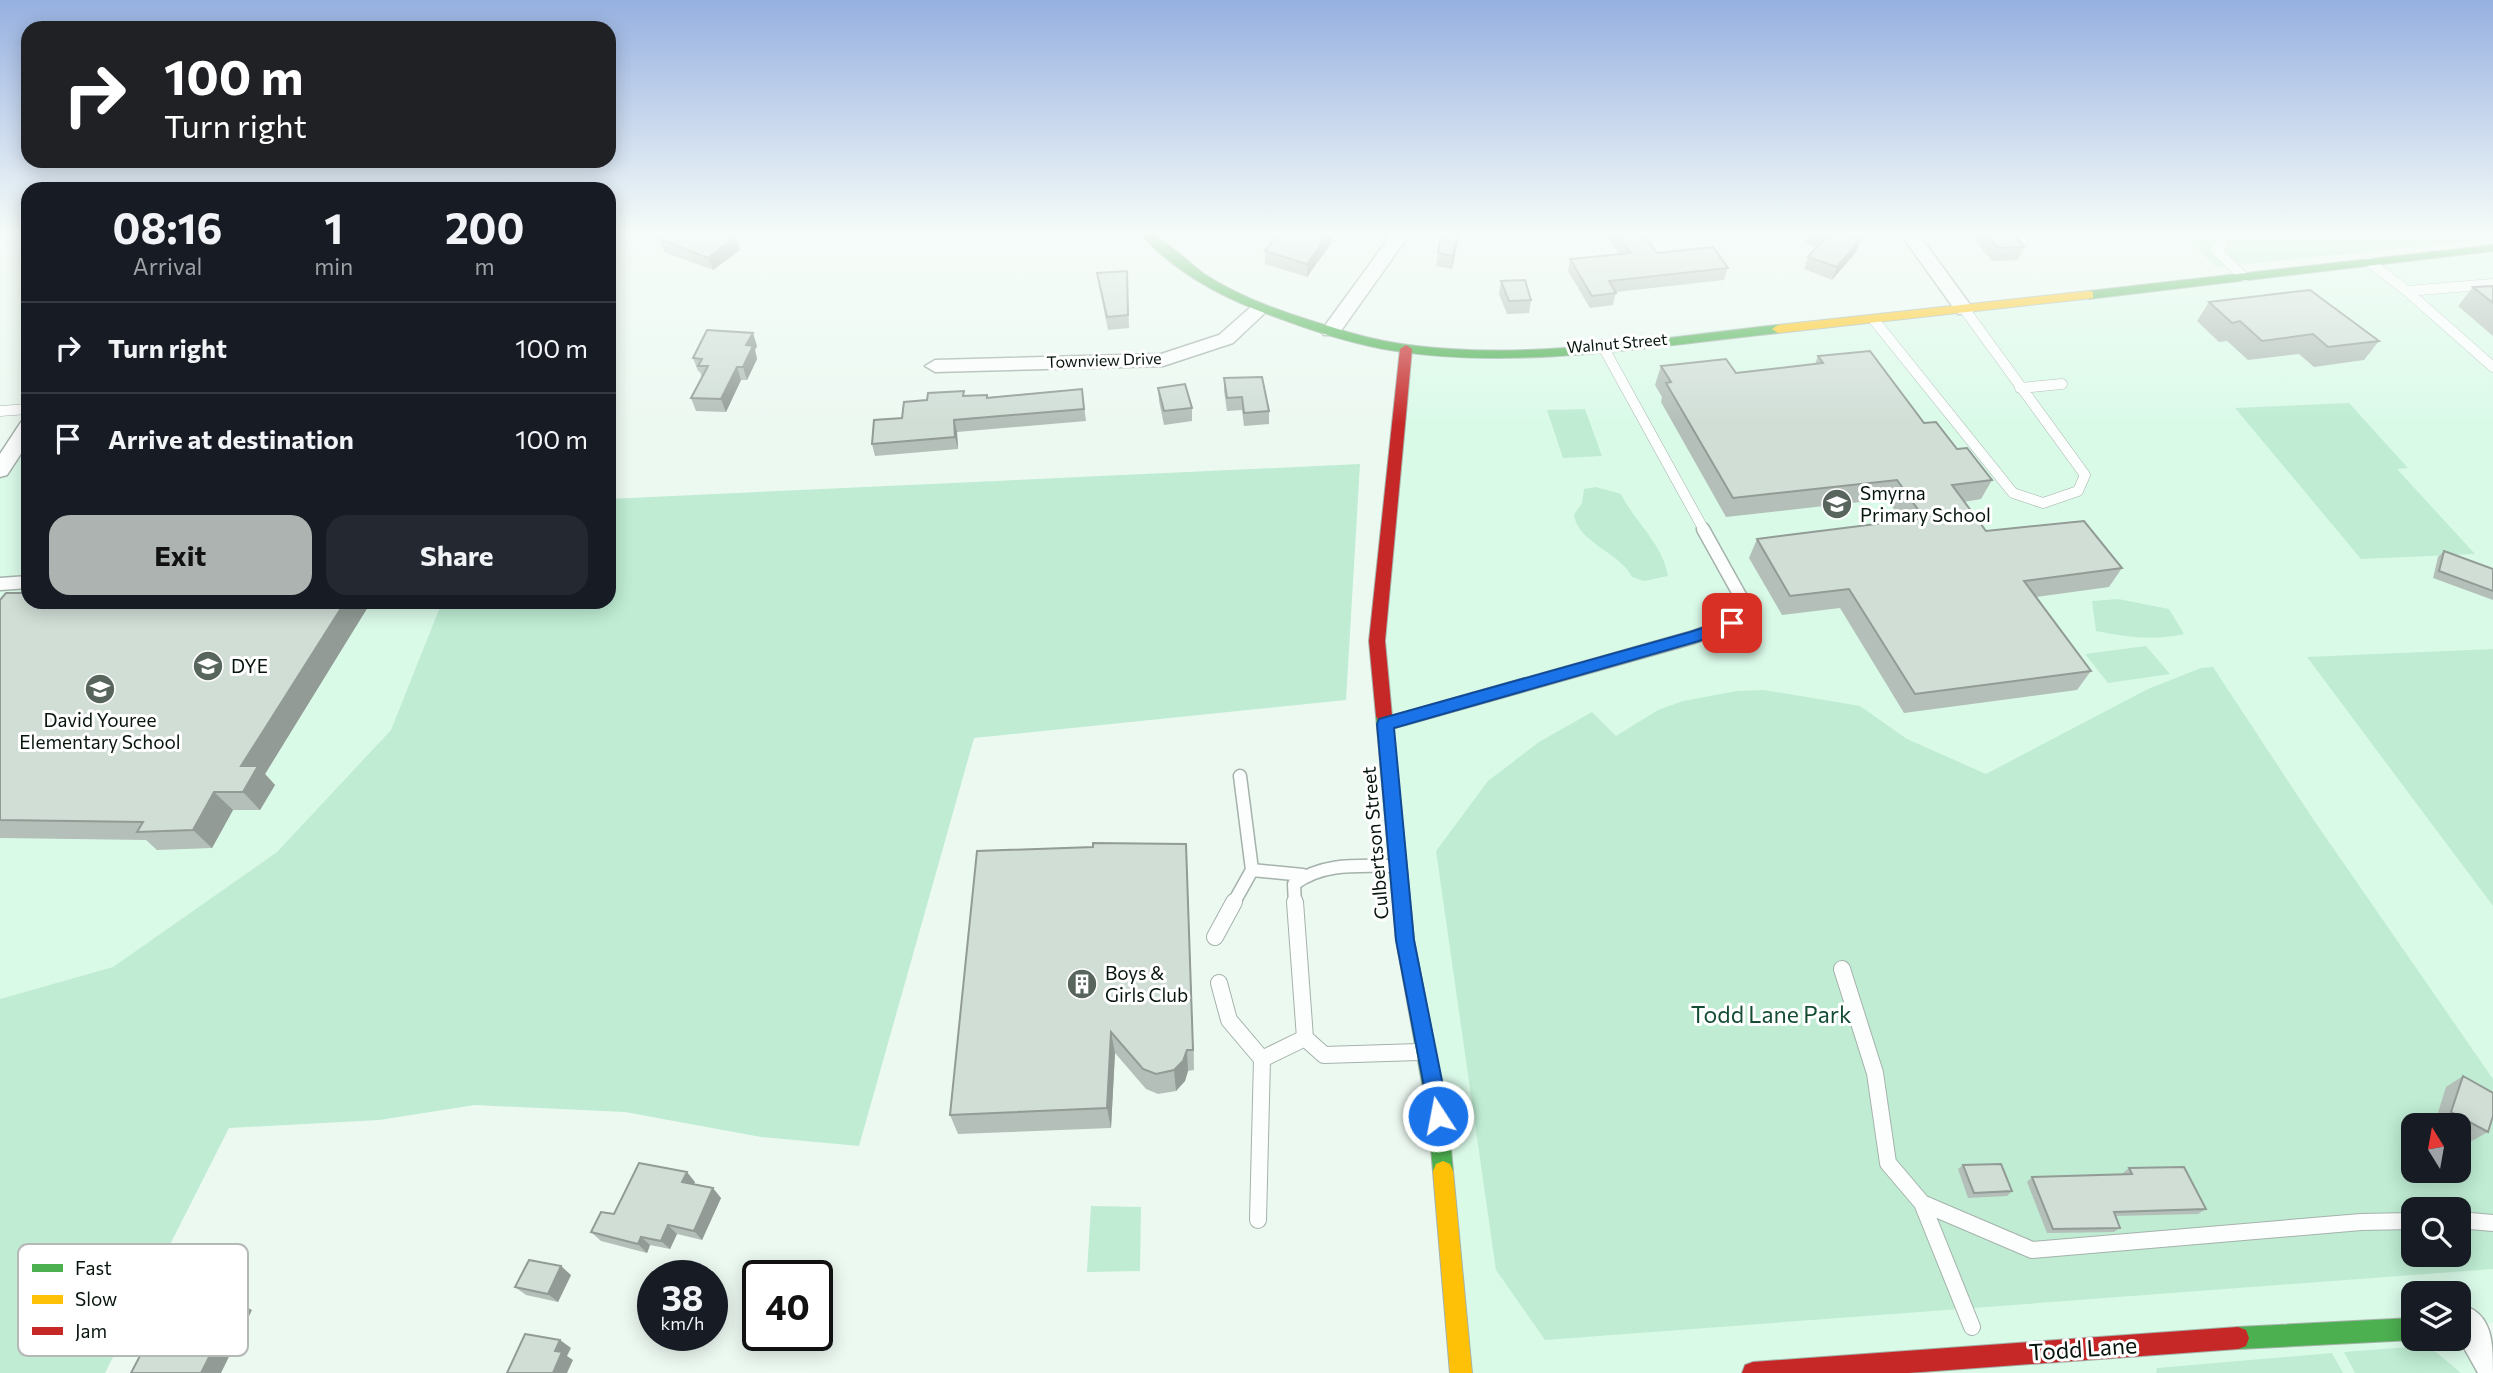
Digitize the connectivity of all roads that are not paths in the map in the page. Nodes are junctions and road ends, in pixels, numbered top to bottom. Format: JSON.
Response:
{"nodes":[{"id":1,"x":1233,"y":296,"type":"edge"},
{"id":2,"x":1356,"y":296,"type":"edge"},
{"id":3,"x":1955,"y":296,"type":"edge"},
{"id":4,"x":2083,"y":296,"type":"edge"},
{"id":5,"x":2413,"y":296,"type":"edge"},
{"id":6,"x":1259,"y":309,"type":"junction"},
{"id":7,"x":1965,"y":310,"type":"junction"},
{"id":8,"x":1874,"y":320,"type":"junction"},
{"id":9,"x":1331,"y":331,"type":"junction"},
{"id":10,"x":1602,"y":345,"type":"junction"},
{"id":11,"x":1406,"y":349,"type":"junction"},
{"id":12,"x":935,"y":366,"type":"dead end"},
{"id":13,"x":2493,"y":367,"type":"edge"},
{"id":14,"x":2062,"y":384,"type":"dead end"},
{"id":15,"x":2020,"y":388,"type":"junction"},
{"id":16,"x":21,"y":410,"type":"edge"},
{"id":17,"x":0,"y":411,"type":"edge"},
{"id":18,"x":21,"y":438,"type":"edge"},
{"id":19,"x":0,"y":470,"type":"edge"},
{"id":20,"x":21,"y":582,"type":"edge"},
{"id":21,"x":0,"y":584,"type":"edge"},
{"id":22,"x":1385,"y":724,"type":"junction"},
{"id":23,"x":1240,"y":776,"type":"dead end"},
{"id":24,"x":1398,"y":866,"type":"junction"},
{"id":25,"x":1252,"y":870,"type":"junction"},
{"id":26,"x":1299,"y":879,"type":"junction"},
{"id":27,"x":1215,"y":937,"type":"dead end"},
{"id":28,"x":1842,"y":969,"type":"dead end"},
{"id":29,"x":1219,"y":983,"type":"dead end"},
{"id":30,"x":1305,"y":1038,"type":"junction"},
{"id":31,"x":1427,"y":1052,"type":"junction"},
{"id":32,"x":1262,"y":1059,"type":"junction"},
{"id":33,"x":1922,"y":1203,"type":"junction"},
{"id":34,"x":1258,"y":1220,"type":"dead end"},
{"id":35,"x":2401,"y":1221,"type":"edge"},
{"id":36,"x":2471,"y":1221,"type":"edge"},
{"id":37,"x":2493,"y":1223,"type":"edge"},
{"id":38,"x":2474,"y":1324,"type":"edge"},
{"id":39,"x":1972,"y":1327,"type":"dead end"},
{"id":40,"x":2401,"y":1330,"type":"edge"},
{"id":41,"x":2118,"y":1345,"type":"junction"},
{"id":42,"x":2126,"y":1364,"type":"dead end"},
{"id":43,"x":2493,"y":1366,"type":"edge"},
{"id":44,"x":1795,"y":1372,"type":"edge"},
{"id":45,"x":1461,"y":1373,"type":"edge"},
{"id":46,"x":1753,"y":1373,"type":"edge"}],
"edges":[{"from":1,"to":6,"type":"street","name":"Walnut Street"},
{"from":2,"to":9,"type":"street"},
{"from":3,"to":7,"type":"street"},
{"from":4,"to":7,"type":"street","name":"Walnut Street"},
{"from":5,"to":13,"type":"lane"},
{"from":6,"to":9,"type":"street","name":"Walnut Street"},
{"from":6,"to":12,"type":"street","name":"Townview Drive"},
{"from":7,"to":8,"type":"street","name":"Walnut Street"},
{"from":7,"to":15,"type":"lane"},
{"from":8,"to":10,"type":"street","name":"Walnut Street"},
{"from":8,"to":15,"type":"lane"},
{"from":9,"to":11,"type":"street","name":"Walnut Street"},
{"from":10,"to":11,"type":"street","name":"Walnut Street"},
{"from":10,"to":22,"type":"lane"},
{"from":11,"to":22,"type":"street","name":"Culbertson Street"},
{"from":14,"to":15,"type":"lane"},
{"from":16,"to":17,"type":"lane"},
{"from":18,"to":19,"type":"street"},
{"from":20,"to":21,"type":"lane"},
{"from":22,"to":24,"type":"street","name":"Culbertson Street"},
{"from":23,"to":25,"type":"lane"},
{"from":24,"to":26,"type":"lane"},
{"from":24,"to":31,"type":"street","name":"Culbertson Street"},
{"from":25,"to":26,"type":"lane"},
{"from":25,"to":27,"type":"lane"},
{"from":26,"to":30,"type":"lane"},
{"from":28,"to":33,"type":"lane"},
{"from":29,"to":32,"type":"lane"},
{"from":30,"to":31,"type":"lane"},
{"from":30,"to":32,"type":"lane"},
{"from":31,"to":45,"type":"street","name":"Culbertson Street"},
{"from":32,"to":34,"type":"lane"},
{"from":33,"to":35,"type":"lane"},
{"from":33,"to":39,"type":"lane"},
{"from":36,"to":37,"type":"lane"},
{"from":38,"to":43,"type":"street"},
{"from":40,"to":41,"type":"street","name":"Todd Lane"},
{"from":41,"to":42,"type":"lane"},
{"from":41,"to":44,"type":"street","name":"Todd Lane"},
{"from":44,"to":46,"type":"street","name":"Todd Lane"}]}
